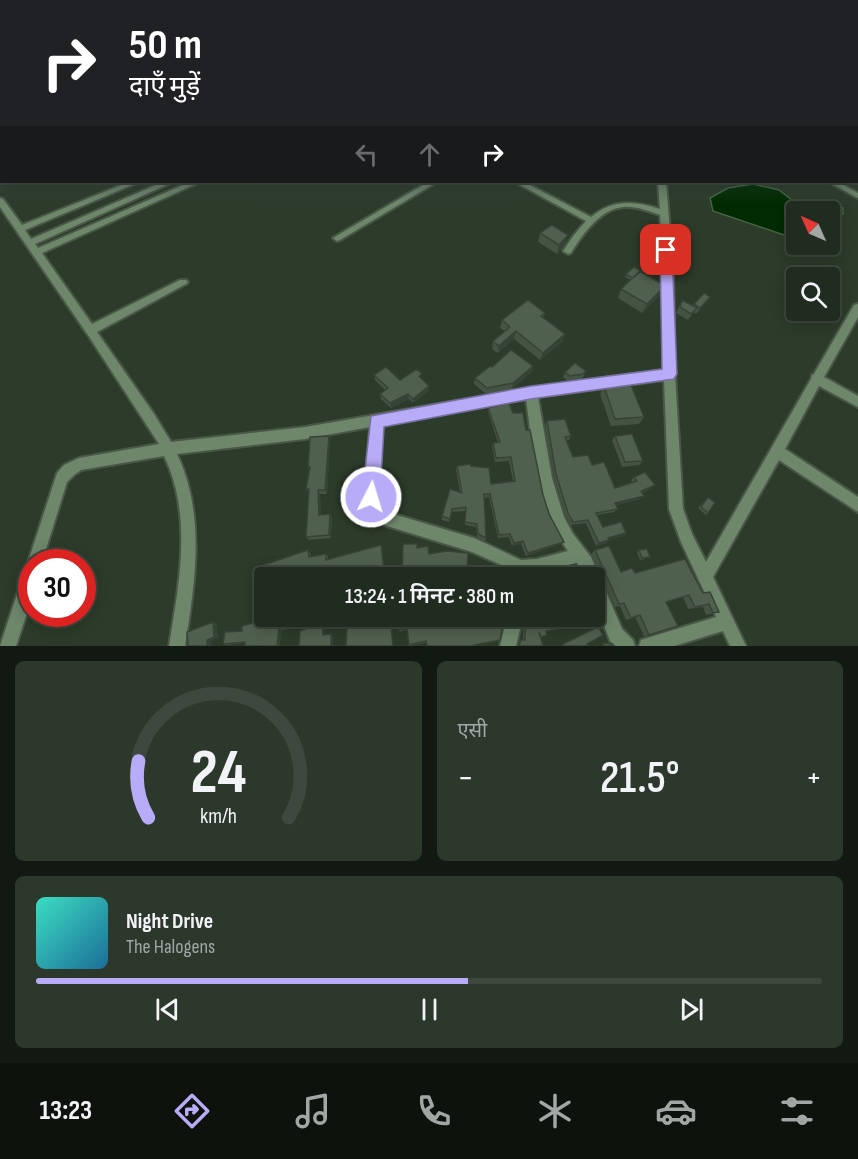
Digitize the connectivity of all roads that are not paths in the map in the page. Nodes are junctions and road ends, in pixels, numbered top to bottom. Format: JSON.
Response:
{"nodes":[{"id":1,"x":129,"y":183,"type":"edge"},
{"id":2,"x":166,"y":183,"type":"edge"},
{"id":3,"x":194,"y":183,"type":"edge"},
{"id":4,"x":432,"y":183,"type":"edge"},
{"id":5,"x":521,"y":183,"type":"edge"},
{"id":6,"x":662,"y":183,"type":"edge"},
{"id":7,"x":835,"y":183,"type":"edge"},
{"id":8,"x":144,"y":192,"type":"junction"},
{"id":9,"x":858,"y":196,"type":"edge"},
{"id":10,"x":0,"y":201,"type":"edge"},
{"id":11,"x":152,"y":201,"type":"junction"},
{"id":12,"x":663,"y":213,"type":"junction"},
{"id":13,"x":592,"y":221,"type":"junction"},
{"id":14,"x":20,"y":229,"type":"junction"},
{"id":15,"x":337,"y":238,"type":"dead end"},
{"id":16,"x":34,"y":248,"type":"junction"},
{"id":17,"x":568,"y":251,"type":"dead end"},
{"id":18,"x":183,"y":282,"type":"dead end"},
{"id":19,"x":858,"y":308,"type":"edge"},
{"id":20,"x":91,"y":330,"type":"junction"},
{"id":21,"x":669,"y":374,"type":"junction"},
{"id":22,"x":816,"y":378,"type":"junction"},
{"id":23,"x":531,"y":393,"type":"junction"},
{"id":24,"x":858,"y":402,"type":"edge"},
{"id":25,"x":377,"y":421,"type":"junction"},
{"id":26,"x":167,"y":449,"type":"junction"},
{"id":27,"x":777,"y":451,"type":"junction"},
{"id":28,"x":858,"y":505,"type":"edge"},
{"id":29,"x":39,"y":549,"type":"edge"},
{"id":30,"x":580,"y":555,"type":"junction"},
{"id":31,"x":513,"y":567,"type":"edge"},
{"id":32,"x":534,"y":567,"type":"edge"},
{"id":33,"x":588,"y":567,"type":"edge"},
{"id":34,"x":705,"y":577,"type":"junction"},
{"id":35,"x":605,"y":608,"type":"edge"},
{"id":36,"x":18,"y":616,"type":"edge"},
{"id":37,"x":727,"y":622,"type":"junction"},
{"id":38,"x":512,"y":627,"type":"edge"},
{"id":39,"x":8,"y":646,"type":"edge"},
{"id":40,"x":177,"y":646,"type":"edge"},
{"id":41,"x":508,"y":646,"type":"edge"},
{"id":42,"x":627,"y":646,"type":"edge"},
{"id":43,"x":647,"y":646,"type":"edge"},
{"id":44,"x":738,"y":646,"type":"edge"}],
"edges":[{"from":1,"to":14,"type":"street"},
{"from":2,"to":8,"type":"street"},
{"from":3,"to":11,"type":"street"},
{"from":4,"to":15,"type":"street"},
{"from":5,"to":13,"type":"street"},
{"from":6,"to":12,"type":"street"},
{"from":7,"to":9,"type":"street"},
{"from":8,"to":11,"type":"street"},
{"from":8,"to":16,"type":"street"},
{"from":10,"to":14,"type":"street"},
{"from":11,"to":16,"type":"street"},
{"from":12,"to":13,"type":"street"},
{"from":12,"to":21,"type":"street"},
{"from":13,"to":17,"type":"street"},
{"from":14,"to":16,"type":"street"},
{"from":16,"to":20,"type":"street"},
{"from":18,"to":20,"type":"street"},
{"from":19,"to":22,"type":"street"},
{"from":20,"to":26,"type":"street"},
{"from":21,"to":23,"type":"street"},
{"from":21,"to":34,"type":"street"},
{"from":22,"to":24,"type":"street"},
{"from":22,"to":27,"type":"street"},
{"from":23,"to":25,"type":"street"},
{"from":23,"to":30,"type":"street"},
{"from":25,"to":26,"type":"street"},
{"from":25,"to":31,"type":"street"},
{"from":26,"to":29,"type":"street"},
{"from":26,"to":40,"type":"street"},
{"from":27,"to":28,"type":"street"},
{"from":27,"to":34,"type":"street"},
{"from":30,"to":32,"type":"street"},
{"from":30,"to":33,"type":"street"},
{"from":34,"to":37,"type":"street"},
{"from":35,"to":42,"type":"street"},
{"from":36,"to":39,"type":"street"},
{"from":37,"to":43,"type":"street"},
{"from":37,"to":44,"type":"street"},
{"from":38,"to":41,"type":"street"}]}
